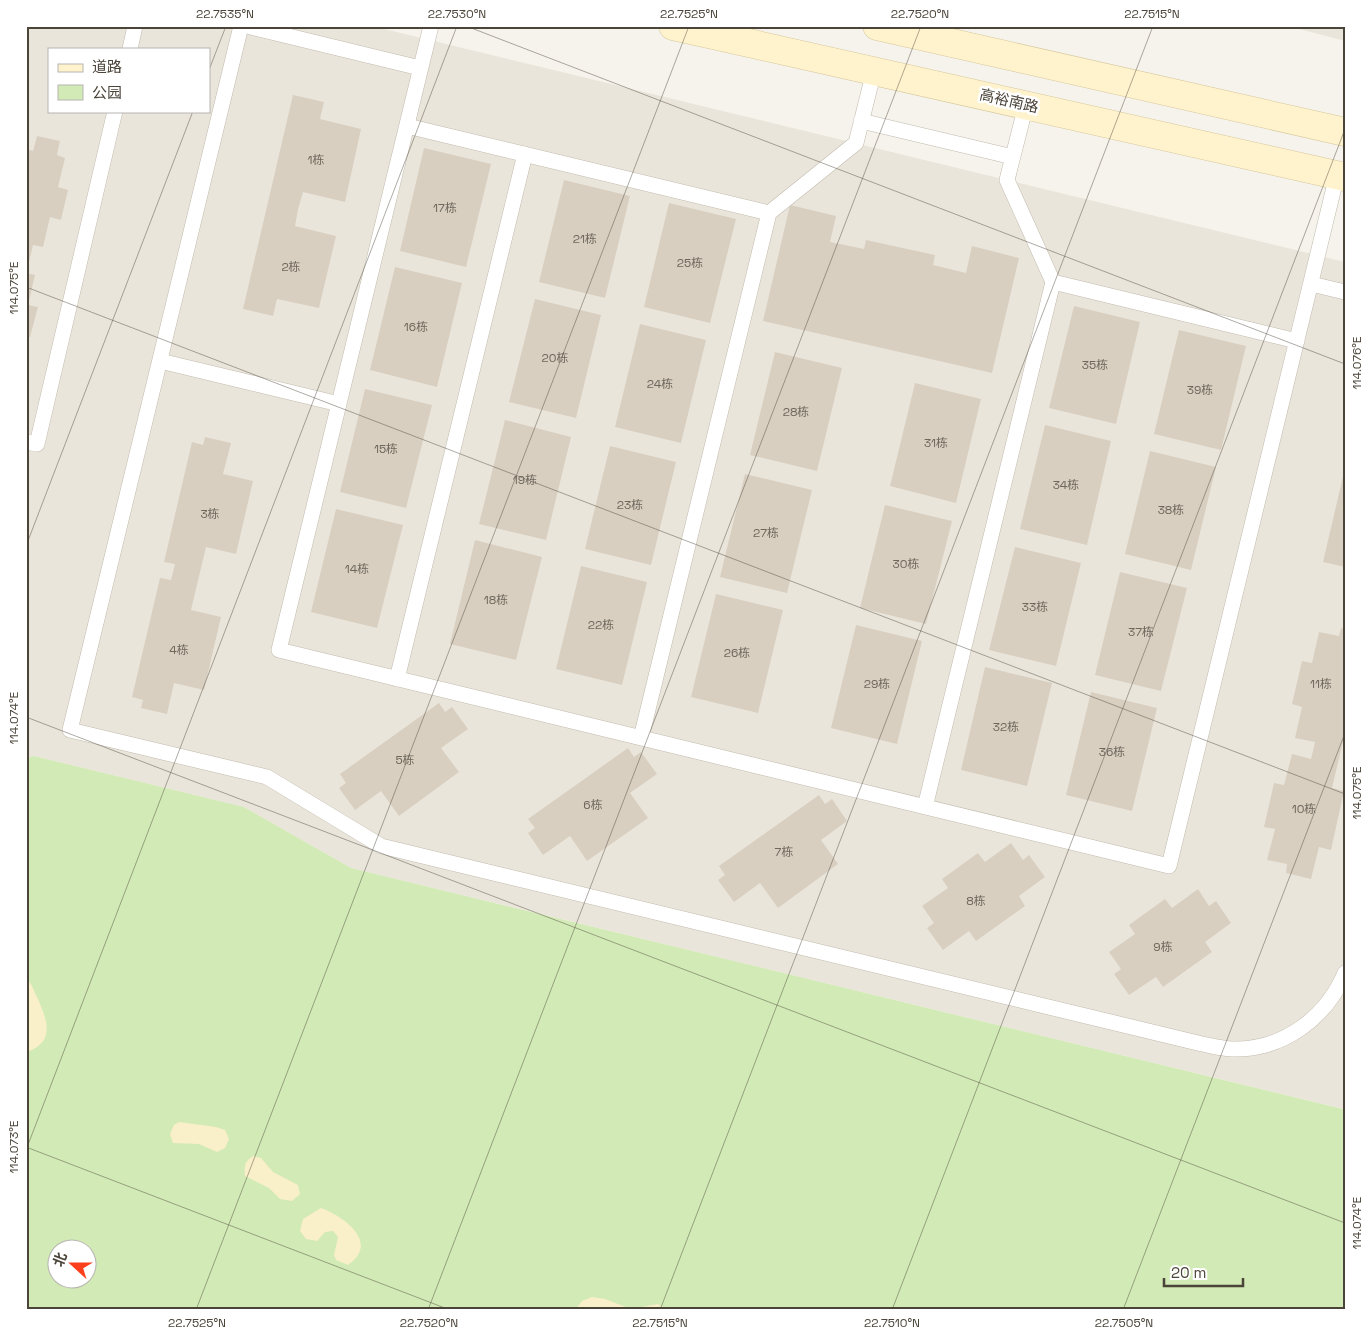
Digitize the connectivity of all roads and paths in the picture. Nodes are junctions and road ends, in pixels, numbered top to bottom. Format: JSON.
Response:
{"nodes":[{"id":1,"x":135,"y":26,"type":"edge"},
{"id":2,"x":241,"y":26,"type":"edge"},
{"id":3,"x":247,"y":26,"type":"edge"},
{"id":4,"x":431,"y":26,"type":"edge"},
{"id":5,"x":673,"y":26,"type":"edge"},
{"id":6,"x":877,"y":26,"type":"edge"},
{"id":7,"x":130,"y":48,"type":"edge"},
{"id":8,"x":420,"y":68,"type":"junction"},
{"id":9,"x":874,"y":71,"type":"junction"},
{"id":10,"x":1026,"y":105,"type":"junction"},
{"id":11,"x":115,"y":112,"type":"edge"},
{"id":12,"x":862,"y":121,"type":"junction"},
{"id":13,"x":407,"y":126,"type":"junction"},
{"id":14,"x":1345,"y":132,"type":"edge"},
{"id":15,"x":525,"y":154,"type":"junction"},
{"id":16,"x":1013,"y":157,"type":"junction"},
{"id":17,"x":1341,"y":176,"type":"edge"},
{"id":18,"x":769,"y":213,"type":"junction"},
{"id":19,"x":1052,"y":282,"type":"junction"},
{"id":20,"x":1310,"y":284,"type":"junction"},
{"id":21,"x":1345,"y":292,"type":"edge"},
{"id":22,"x":1297,"y":341,"type":"junction"},
{"id":23,"x":160,"y":361,"type":"junction"},
{"id":24,"x":339,"y":404,"type":"junction"},
{"id":25,"x":26,"y":442,"type":"edge"},
{"id":26,"x":397,"y":679,"type":"junction"},
{"id":27,"x":641,"y":738,"type":"junction"},
{"id":28,"x":925,"y":807,"type":"junction"},
{"id":29,"x":1345,"y":973,"type":"edge"}],
"edges":[{"from":1,"to":7,"type":"lane"},
{"from":2,"to":23,"type":"lane"},
{"from":3,"to":8,"type":"lane"},
{"from":4,"to":8,"type":"lane"},
{"from":5,"to":9,"type":"street","name":"高裕南路"},
{"from":6,"to":14,"type":"street"},
{"from":8,"to":13,"type":"lane"},
{"from":9,"to":10,"type":"street","name":"高裕南路"},
{"from":9,"to":12,"type":"lane"},
{"from":10,"to":16,"type":"lane"},
{"from":10,"to":17,"type":"street","name":"高裕南路"},
{"from":11,"to":25,"type":"lane"},
{"from":12,"to":16,"type":"lane"},
{"from":12,"to":18,"type":"lane"},
{"from":13,"to":15,"type":"lane"},
{"from":13,"to":24,"type":"lane"},
{"from":15,"to":18,"type":"lane"},
{"from":15,"to":26,"type":"lane"},
{"from":16,"to":19,"type":"lane"},
{"from":17,"to":20,"type":"lane"},
{"from":18,"to":27,"type":"lane"},
{"from":19,"to":22,"type":"lane"},
{"from":19,"to":28,"type":"lane"},
{"from":20,"to":21,"type":"lane"},
{"from":20,"to":22,"type":"lane"},
{"from":22,"to":28,"type":"lane"},
{"from":23,"to":24,"type":"lane"},
{"from":23,"to":29,"type":"lane"},
{"from":24,"to":26,"type":"lane"},
{"from":26,"to":27,"type":"lane"},
{"from":27,"to":28,"type":"lane"}]}
